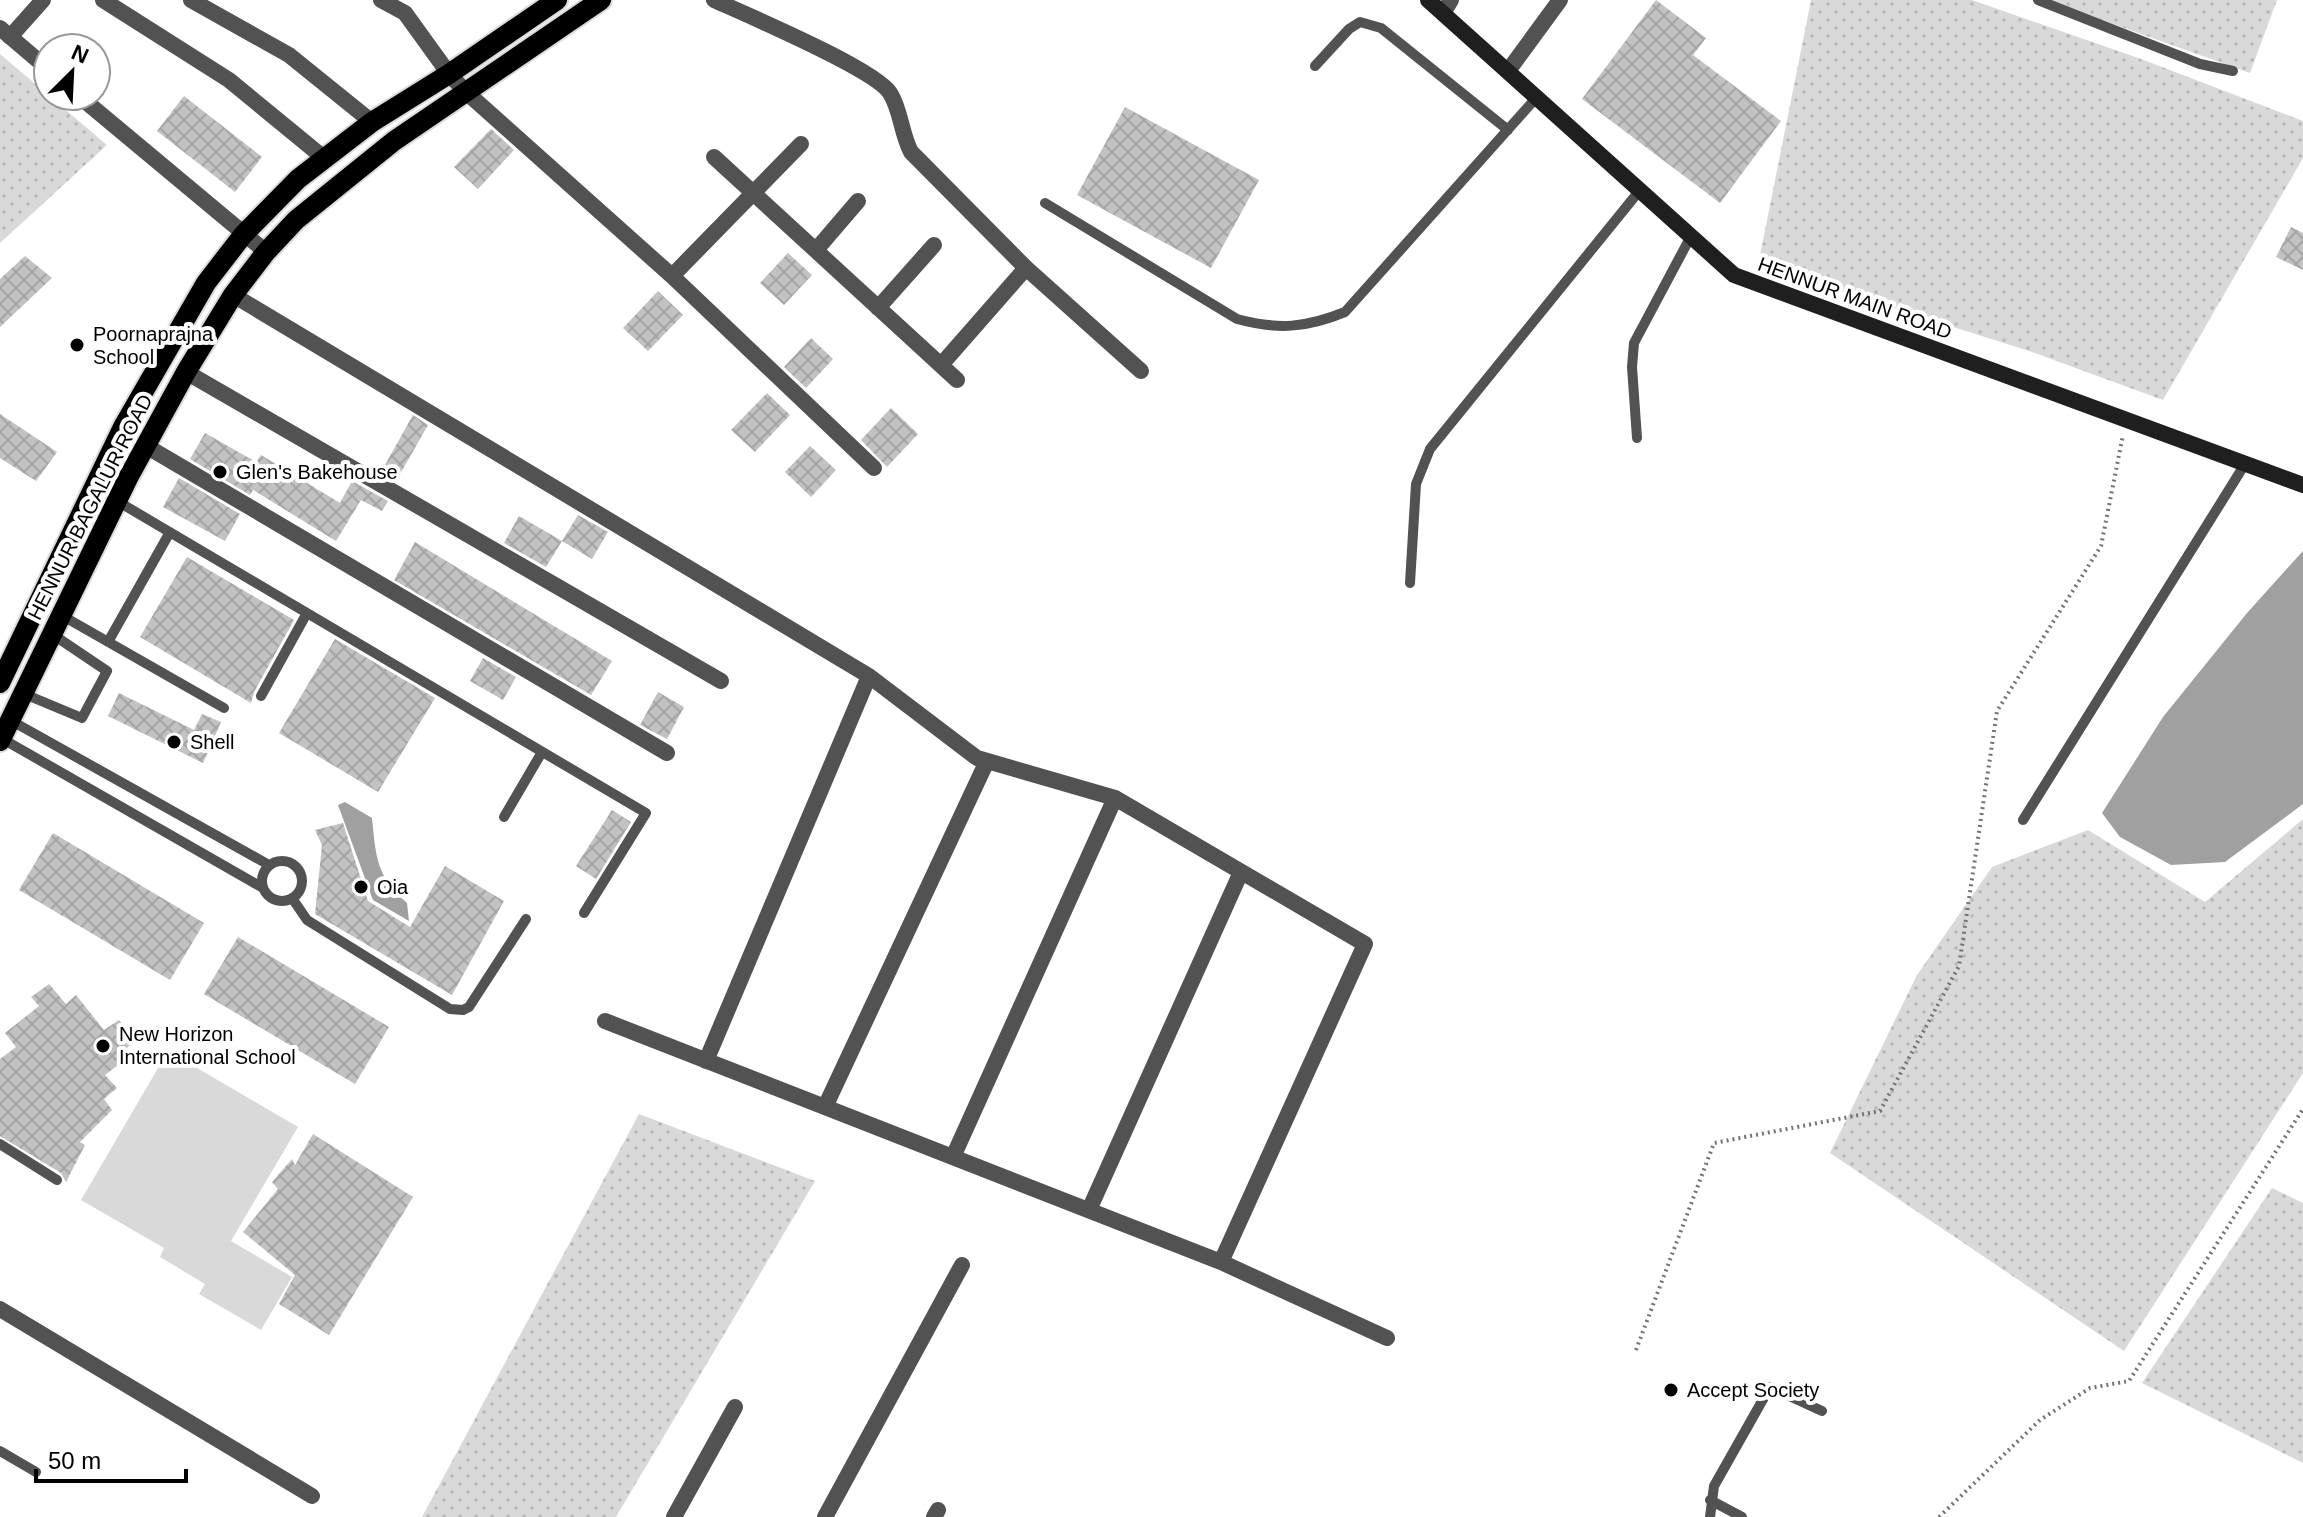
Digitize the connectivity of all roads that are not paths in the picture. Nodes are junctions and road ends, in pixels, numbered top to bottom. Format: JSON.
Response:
{"nodes":[{"id":1,"x":43,"y":0,"type":"edge"},
{"id":2,"x":103,"y":0,"type":"edge"},
{"id":3,"x":191,"y":0,"type":"edge"},
{"id":4,"x":381,"y":0,"type":"edge"},
{"id":5,"x":557,"y":0,"type":"edge"},
{"id":6,"x":601,"y":0,"type":"edge"},
{"id":7,"x":714,"y":0,"type":"edge"},
{"id":8,"x":1428,"y":0,"type":"edge"},
{"id":9,"x":1560,"y":0,"type":"edge"},
{"id":10,"x":2038,"y":0,"type":"edge"},
{"id":11,"x":1447,"y":7,"type":"edge"},
{"id":12,"x":5,"y":33,"type":"edge"},
{"id":13,"x":32,"y":56,"type":"edge"},
{"id":14,"x":1315,"y":66,"type":"dead end"},
{"id":15,"x":1508,"y":71,"type":"junction"},
{"id":16,"x":2233,"y":71,"type":"dead end"},
{"id":17,"x":449,"y":74,"type":"junction"},
{"id":18,"x":466,"y":92,"type":"junction"},
{"id":19,"x":1537,"y":97,"type":"junction"},
{"id":20,"x":98,"y":112,"type":"edge"},
{"id":21,"x":372,"y":122,"type":"junction"},
{"id":22,"x":1508,"y":130,"type":"junction"},
{"id":23,"x":801,"y":144,"type":"dead end"},
{"id":24,"x":714,"y":157,"type":"dead end"},
{"id":25,"x":324,"y":158,"type":"junction"},
{"id":26,"x":1640,"y":190,"type":"junction"},
{"id":27,"x":753,"y":192,"type":"junction"},
{"id":28,"x":858,"y":201,"type":"dead end"},
{"id":29,"x":1045,"y":203,"type":"dead end"},
{"id":30,"x":243,"y":235,"type":"junction"},
{"id":31,"x":1691,"y":236,"type":"junction"},
{"id":32,"x":934,"y":245,"type":"dead end"},
{"id":33,"x":816,"y":250,"type":"junction"},
{"id":34,"x":266,"y":252,"type":"junction"},
{"id":35,"x":1026,"y":268,"type":"junction"},
{"id":36,"x":672,"y":276,"type":"junction"},
{"id":37,"x":233,"y":295,"type":"junction"},
{"id":38,"x":878,"y":308,"type":"junction"},
{"id":39,"x":941,"y":365,"type":"junction"},
{"id":40,"x":1141,"y":371,"type":"dead end"},
{"id":41,"x":186,"y":372,"type":"junction"},
{"id":42,"x":957,"y":380,"type":"dead end"},
{"id":43,"x":1637,"y":438,"type":"dead end"},
{"id":44,"x":146,"y":446,"type":"junction"},
{"id":45,"x":2245,"y":464,"type":"junction"},
{"id":46,"x":104,"y":465,"type":"junction"},
{"id":47,"x":874,"y":468,"type":"dead end"},
{"id":48,"x":128,"y":478,"type":"junction"},
{"id":49,"x":2303,"y":485,"type":"edge"},
{"id":50,"x":117,"y":501,"type":"junction"},
{"id":51,"x":170,"y":532,"type":"junction"},
{"id":52,"x":1410,"y":583,"type":"dead end"},
{"id":53,"x":307,"y":613,"type":"junction"},
{"id":54,"x":56,"y":625,"type":"junction"},
{"id":55,"x":108,"y":642,"type":"junction"},
{"id":56,"x":869,"y":676,"type":"junction"},
{"id":57,"x":721,"y":681,"type":"dead end"},
{"id":58,"x":0,"y":683,"type":"edge"},
{"id":59,"x":22,"y":693,"type":"junction"},
{"id":60,"x":261,"y":696,"type":"dead end"},
{"id":61,"x":224,"y":708,"type":"dead end"},
{"id":62,"x":4,"y":733,"type":"edge"},
{"id":63,"x":542,"y":752,"type":"junction"},
{"id":64,"x":667,"y":753,"type":"dead end"},
{"id":65,"x":987,"y":761,"type":"junction"},
{"id":66,"x":1115,"y":798,"type":"junction"},
{"id":67,"x":504,"y":817,"type":"dead end"},
{"id":68,"x":2023,"y":820,"type":"dead end"},
{"id":69,"x":269,"y":865,"type":"junction"},
{"id":70,"x":1241,"y":872,"type":"junction"},
{"id":71,"x":263,"y":888,"type":"junction"},
{"id":72,"x":292,"y":898,"type":"junction"},
{"id":73,"x":584,"y":913,"type":"dead end"},
{"id":74,"x":526,"y":919,"type":"dead end"},
{"id":75,"x":605,"y":1021,"type":"dead end"},
{"id":76,"x":706,"y":1061,"type":"junction"},
{"id":77,"x":825,"y":1107,"type":"junction"},
{"id":78,"x":0,"y":1144,"type":"edge"},
{"id":79,"x":953,"y":1157,"type":"junction"},
{"id":80,"x":57,"y":1180,"type":"dead end"},
{"id":81,"x":1089,"y":1210,"type":"junction"},
{"id":82,"x":1221,"y":1262,"type":"junction"},
{"id":83,"x":962,"y":1265,"type":"dead end"},
{"id":84,"x":0,"y":1309,"type":"edge"},
{"id":85,"x":1387,"y":1338,"type":"dead end"},
{"id":86,"x":735,"y":1407,"type":"dead end"},
{"id":87,"x":1822,"y":1411,"type":"dead end"},
{"id":88,"x":0,"y":1451,"type":"edge"},
{"id":89,"x":36,"y":1472,"type":"dead end"},
{"id":90,"x":312,"y":1496,"type":"dead end"},
{"id":91,"x":1710,"y":1500,"type":"junction"},
{"id":92,"x":674,"y":1517,"type":"edge"},
{"id":93,"x":825,"y":1517,"type":"edge"},
{"id":94,"x":1710,"y":1517,"type":"edge"},
{"id":95,"x":1742,"y":1517,"type":"edge"}],
"edges":[{"from":1,"to":12,"type":"street"},
{"from":2,"to":25,"type":"street"},
{"from":3,"to":21,"type":"street"},
{"from":4,"to":17,"type":"street"},
{"from":5,"to":17,"type":"main road","name":"HENNUR BAGALUR ROAD"},
{"from":6,"to":18,"type":"main road","name":"HENNUR BAGALUR ROAD"},
{"from":7,"to":35,"type":"street"},
{"from":8,"to":11,"type":"main road","name":"HENNUR MAIN ROAD"},
{"from":9,"to":15,"type":"street"},
{"from":10,"to":16,"type":"lane"},
{"from":11,"to":15,"type":"main road","name":"HENNUR MAIN ROAD"},
{"from":12,"to":13,"type":"street"},
{"from":14,"to":22,"type":"lane"},
{"from":15,"to":19,"type":"main road","name":"HENNUR MAIN ROAD"},
{"from":17,"to":18,"type":"street"},
{"from":17,"to":21,"type":"main road","name":"HENNUR BAGALUR ROAD"},
{"from":18,"to":34,"type":"main road","name":"HENNUR BAGALUR ROAD"},
{"from":18,"to":36,"type":"street"},
{"from":19,"to":22,"type":"lane"},
{"from":19,"to":26,"type":"main road","name":"HENNUR MAIN ROAD"},
{"from":20,"to":30,"type":"street"},
{"from":21,"to":25,"type":"main road","name":"HENNUR BAGALUR ROAD"},
{"from":22,"to":29,"type":"lane"},
{"from":23,"to":27,"type":"street"},
{"from":24,"to":27,"type":"street"},
{"from":25,"to":30,"type":"main road","name":"HENNUR BAGALUR ROAD"},
{"from":26,"to":31,"type":"main road","name":"HENNUR MAIN ROAD"},
{"from":26,"to":52,"type":"lane"},
{"from":27,"to":33,"type":"street"},
{"from":27,"to":36,"type":"street"},
{"from":28,"to":33,"type":"street"},
{"from":30,"to":34,"type":"street"},
{"from":30,"to":46,"type":"main road","name":"HENNUR BAGALUR ROAD"},
{"from":31,"to":43,"type":"lane"},
{"from":31,"to":45,"type":"main road","name":"HENNUR MAIN ROAD"},
{"from":32,"to":38,"type":"street"},
{"from":33,"to":38,"type":"street"},
{"from":34,"to":37,"type":"main road","name":"HENNUR BAGALUR ROAD"},
{"from":35,"to":39,"type":"street"},
{"from":35,"to":40,"type":"street"},
{"from":36,"to":47,"type":"street"},
{"from":37,"to":41,"type":"main road","name":"HENNUR BAGALUR ROAD"},
{"from":37,"to":56,"type":"street"},
{"from":38,"to":39,"type":"street"},
{"from":39,"to":42,"type":"street"},
{"from":41,"to":44,"type":"main road","name":"HENNUR BAGALUR ROAD"},
{"from":41,"to":57,"type":"street"},
{"from":44,"to":48,"type":"main road","name":"HENNUR BAGALUR ROAD"},
{"from":44,"to":64,"type":"street"},
{"from":45,"to":49,"type":"main road","name":"HENNUR MAIN ROAD"},
{"from":45,"to":68,"type":"lane"},
{"from":46,"to":48,"type":"main road"},
{"from":46,"to":58,"type":"main road","name":"HENNUR BAGALUR ROAD"},
{"from":48,"to":50,"type":"main road","name":"HENNUR BAGALUR ROAD"},
{"from":50,"to":51,"type":"lane"},
{"from":50,"to":54,"type":"main road","name":"HENNUR BAGALUR ROAD"},
{"from":51,"to":53,"type":"lane"},
{"from":51,"to":55,"type":"lane"},
{"from":53,"to":60,"type":"lane"},
{"from":53,"to":63,"type":"lane"},
{"from":54,"to":55,"type":"lane"},
{"from":54,"to":59,"type":"main road","name":"HENNUR BAGALUR ROAD"},
{"from":54,"to":59,"type":"lane"},
{"from":55,"to":61,"type":"lane"},
{"from":56,"to":65,"type":"street"},
{"from":56,"to":76,"type":"street"},
{"from":59,"to":62,"type":"main road","name":"HENNUR BAGALUR ROAD"},
{"from":62,"to":69,"type":"lane"},
{"from":62,"to":71,"type":"lane"},
{"from":63,"to":67,"type":"lane"},
{"from":63,"to":73,"type":"lane"},
{"from":65,"to":66,"type":"street"},
{"from":65,"to":77,"type":"street"},
{"from":66,"to":70,"type":"street"},
{"from":66,"to":79,"type":"street"},
{"from":69,"to":71,"type":"lane"},
{"from":69,"to":72,"type":"lane"},
{"from":70,"to":81,"type":"street"},
{"from":70,"to":82,"type":"street"},
{"from":71,"to":72,"type":"lane"},
{"from":72,"to":74,"type":"lane"},
{"from":75,"to":76,"type":"street"},
{"from":76,"to":77,"type":"street"},
{"from":77,"to":79,"type":"street"},
{"from":78,"to":80,"type":"lane"},
{"from":79,"to":81,"type":"street"},
{"from":81,"to":82,"type":"street"},
{"from":82,"to":85,"type":"street"},
{"from":83,"to":93,"type":"street"},
{"from":84,"to":90,"type":"street"},
{"from":86,"to":92,"type":"street"},
{"from":87,"to":91,"type":"lane"},
{"from":88,"to":89,"type":"lane"},
{"from":91,"to":94,"type":"lane"},
{"from":91,"to":95,"type":"lane"}]}
